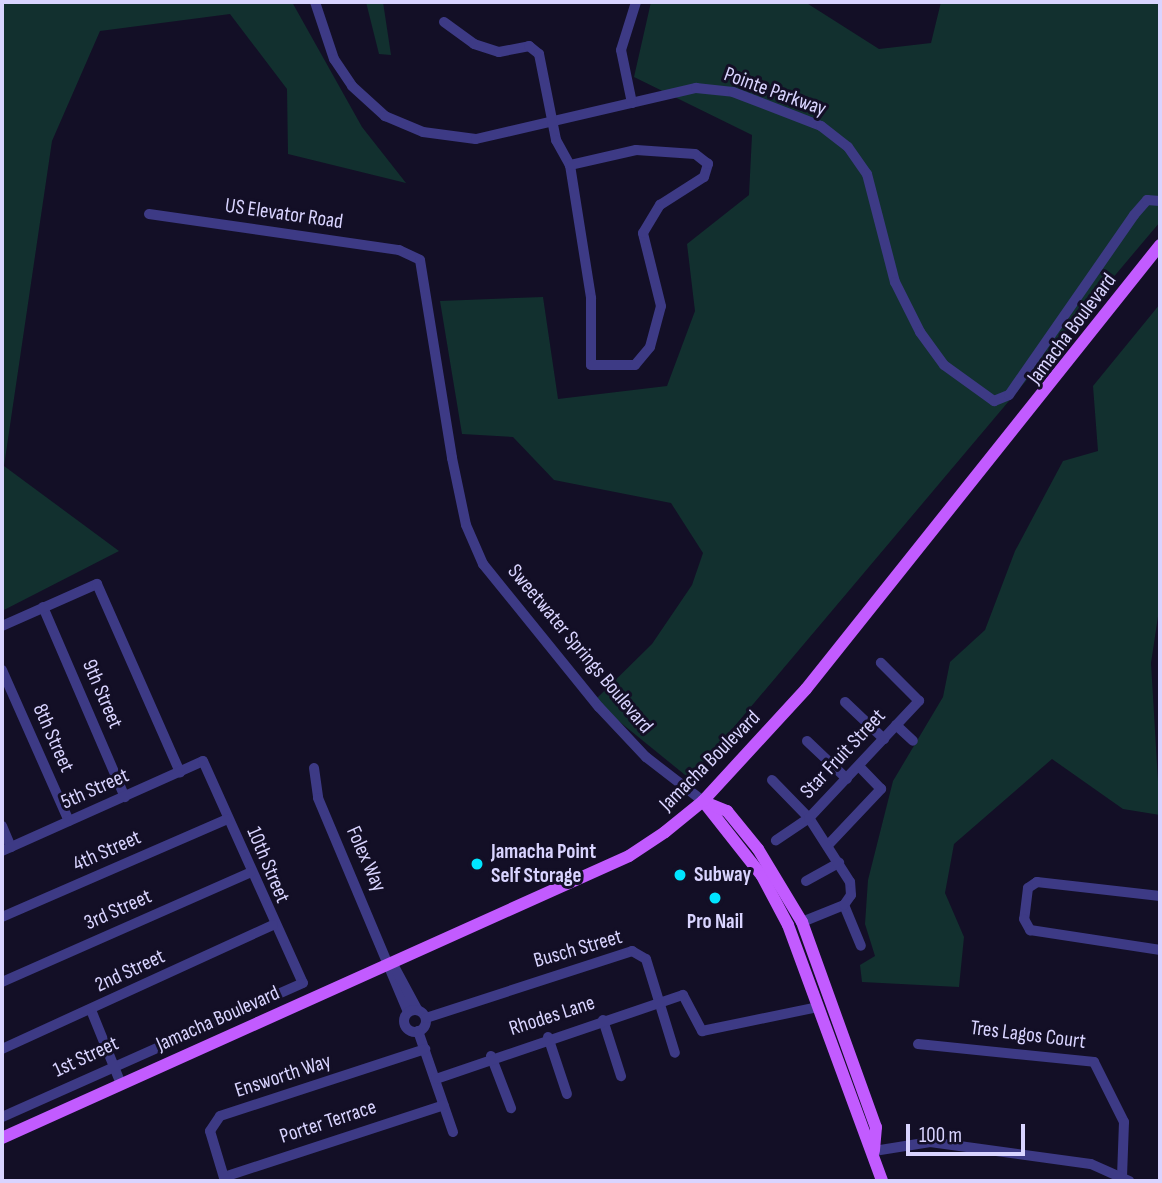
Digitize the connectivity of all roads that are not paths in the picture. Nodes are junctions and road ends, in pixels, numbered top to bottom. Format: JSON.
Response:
{"nodes":[{"id":1,"x":315,"y":2,"type":"edge"},
{"id":2,"x":636,"y":2,"type":"edge"},
{"id":3,"x":444,"y":22,"type":"dead end"},
{"id":4,"x":632,"y":103,"type":"junction"},
{"id":5,"x":552,"y":121,"type":"junction"},
{"id":6,"x":570,"y":166,"type":"junction"},
{"id":7,"x":1160,"y":201,"type":"edge"},
{"id":8,"x":149,"y":214,"type":"dead end"},
{"id":9,"x":1160,"y":245,"type":"edge"},
{"id":10,"x":412,"y":253,"type":"joint"},
{"id":11,"x":43,"y":607,"type":"junction"},
{"id":12,"x":2,"y":625,"type":"edge"},
{"id":13,"x":881,"y":663,"type":"dead end"},
{"id":14,"x":2,"y":670,"type":"edge"},
{"id":15,"x":845,"y":702,"type":"dead end"},
{"id":16,"x":896,"y":725,"type":"junction"},
{"id":17,"x":884,"y":739,"type":"junction"},
{"id":18,"x":807,"y":741,"type":"dead end"},
{"id":19,"x":913,"y":741,"type":"dead end"},
{"id":20,"x":203,"y":761,"type":"joint"},
{"id":21,"x":859,"y":766,"type":"junction"},
{"id":22,"x":314,"y":768,"type":"dead end"},
{"id":23,"x":180,"y":772,"type":"junction"},
{"id":24,"x":847,"y":779,"type":"junction"},
{"id":25,"x":772,"y":780,"type":"dead end"},
{"id":26,"x":125,"y":797,"type":"junction"},
{"id":27,"x":703,"y":801,"type":"junction"},
{"id":28,"x":809,"y":818,"type":"junction"},
{"id":29,"x":227,"y":819,"type":"junction"},
{"id":30,"x":69,"y":821,"type":"junction"},
{"id":31,"x":2,"y":826,"type":"edge"},
{"id":32,"x":776,"y":840,"type":"dead end"},
{"id":33,"x":829,"y":844,"type":"junction"},
{"id":34,"x":6,"y":849,"type":"edge"},
{"id":35,"x":839,"y":863,"type":"junction"},
{"id":36,"x":251,"y":872,"type":"junction"},
{"id":37,"x":806,"y":881,"type":"dead end"},
{"id":38,"x":765,"y":882,"type":"junction"},
{"id":39,"x":1160,"y":896,"type":"edge"},
{"id":40,"x":844,"y":905,"type":"junction"},
{"id":41,"x":2,"y":917,"type":"edge"},
{"id":42,"x":802,"y":922,"type":"junction"},
{"id":43,"x":273,"y":925,"type":"junction"},
{"id":44,"x":861,"y":946,"type":"dead end"},
{"id":45,"x":1160,"y":950,"type":"edge"},
{"id":46,"x":391,"y":963,"type":"junction"},
{"id":47,"x":2,"y":982,"type":"edge"},
{"id":48,"x":303,"y":983,"type":"joint"},
{"id":49,"x":660,"y":1002,"type":"junction"},
{"id":50,"x":818,"y":1007,"type":"junction"},
{"id":51,"x":91,"y":1010,"type":"junction"},
{"id":52,"x":412,"y":1011,"type":"junction"},
{"id":53,"x":426,"y":1018,"type":"junction"},
{"id":54,"x":603,"y":1020,"type":"junction"},
{"id":55,"x":418,"y":1031,"type":"junction"},
{"id":56,"x":548,"y":1037,"type":"junction"},
{"id":57,"x":918,"y":1044,"type":"dead end"},
{"id":58,"x":2,"y":1049,"type":"edge"},
{"id":59,"x":425,"y":1049,"type":"junction"},
{"id":60,"x":675,"y":1053,"type":"dead end"},
{"id":61,"x":491,"y":1056,"type":"junction"},
{"id":62,"x":855,"y":1064,"type":"junction"},
{"id":63,"x":115,"y":1065,"type":"junction"},
{"id":64,"x":621,"y":1076,"type":"dead end"},
{"id":65,"x":436,"y":1079,"type":"junction"},
{"id":66,"x":121,"y":1084,"type":"junction"},
{"id":67,"x":567,"y":1094,"type":"dead end"},
{"id":68,"x":444,"y":1105,"type":"junction"},
{"id":69,"x":511,"y":1108,"type":"dead end"},
{"id":70,"x":2,"y":1117,"type":"edge"},
{"id":71,"x":453,"y":1132,"type":"dead end"},
{"id":72,"x":2,"y":1138,"type":"edge"},
{"id":73,"x":874,"y":1152,"type":"junction"},
{"id":74,"x":224,"y":1179,"type":"edge"},
{"id":75,"x":1126,"y":1179,"type":"edge"},
{"id":76,"x":882,"y":1181,"type":"edge"}],
"edges":[{"from":1,"to":5,"type":"street","name":"Pointe Parkway"},
{"from":2,"to":4,"type":"street"},
{"from":3,"to":5,"type":"street"},
{"from":4,"to":5,"type":"street","name":"Pointe Parkway"},
{"from":4,"to":7,"type":"street","name":"Pointe Parkway"},
{"from":5,"to":6,"type":"street"},
{"from":6,"to":6,"type":"street"},
{"from":8,"to":10,"type":"street","name":"US Elevator Road"},
{"from":9,"to":27,"type":"main road","name":"Jamacha Boulevard"},
{"from":10,"to":27,"type":"street","name":"Sweetwater Springs Boulevard"},
{"from":11,"to":12,"type":"street"},
{"from":11,"to":23,"type":"street"},
{"from":11,"to":26,"type":"street","name":"9th Street"},
{"from":13,"to":16,"type":"street","name":"Star Fruit Street"},
{"from":14,"to":30,"type":"street","name":"8th Street"},
{"from":15,"to":17,"type":"street"},
{"from":16,"to":17,"type":"street","name":"Star Fruit Street"},
{"from":16,"to":19,"type":"street"},
{"from":17,"to":21,"type":"street","name":"Star Fruit Street"},
{"from":18,"to":24,"type":"street"},
{"from":20,"to":23,"type":"street","name":"5th Street"},
{"from":20,"to":29,"type":"street","name":"10th Street"},
{"from":21,"to":24,"type":"street","name":"Star Fruit Street"},
{"from":21,"to":33,"type":"street"},
{"from":22,"to":46,"type":"street","name":"Folex Way"},
{"from":23,"to":26,"type":"street","name":"5th Street"},
{"from":24,"to":28,"type":"street","name":"Star Fruit Street"},
{"from":25,"to":28,"type":"street"},
{"from":26,"to":30,"type":"street","name":"5th Street"},
{"from":27,"to":38,"type":"main road","name":"Sweetwater Springs Boulevard"},
{"from":27,"to":42,"type":"main road","name":"Sweetwater Springs Boulevard"},
{"from":27,"to":46,"type":"main road","name":"Jamacha Boulevard"},
{"from":28,"to":32,"type":"street"},
{"from":28,"to":33,"type":"street","name":"Star Fruit Street"},
{"from":29,"to":36,"type":"street","name":"10th Street"},
{"from":29,"to":41,"type":"street","name":"4th Street"},
{"from":30,"to":34,"type":"street","name":"5th Street"},
{"from":31,"to":34,"type":"street"},
{"from":33,"to":35,"type":"street","name":"Star Fruit Street"},
{"from":35,"to":37,"type":"street"},
{"from":35,"to":40,"type":"street","name":"Star Fruit Street"},
{"from":36,"to":43,"type":"street","name":"10th Street"},
{"from":36,"to":47,"type":"street","name":"3rd Street"},
{"from":38,"to":42,"type":"main road"},
{"from":38,"to":50,"type":"main road","name":"Sweetwater Springs Boulevard"},
{"from":39,"to":45,"type":"street"},
{"from":40,"to":42,"type":"street"},
{"from":40,"to":44,"type":"street"},
{"from":42,"to":62,"type":"main road","name":"Sweetwater Springs Boulevard"},
{"from":43,"to":48,"type":"street","name":"10th Street"},
{"from":43,"to":51,"type":"street","name":"2nd Street"},
{"from":46,"to":52,"type":"street","name":"Folex Way"},
{"from":46,"to":66,"type":"main road","name":"Jamacha Boulevard"},
{"from":48,"to":63,"type":"street","name":"1st Street"},
{"from":49,"to":50,"type":"street","name":"Rhodes Lane"},
{"from":49,"to":53,"type":"street","name":"Busch Street"},
{"from":49,"to":54,"type":"street","name":"Rhodes Lane"},
{"from":49,"to":60,"type":"street","name":"Busch Street"},
{"from":50,"to":62,"type":"main road"},
{"from":50,"to":73,"type":"main road","name":"Sweetwater Springs Boulevard"},
{"from":51,"to":58,"type":"street","name":"2nd Street"},
{"from":51,"to":63,"type":"street"},
{"from":52,"to":53,"type":"street"},
{"from":52,"to":55,"type":"street"},
{"from":53,"to":55,"type":"street"},
{"from":54,"to":56,"type":"street","name":"Rhodes Lane"},
{"from":54,"to":64,"type":"street"},
{"from":55,"to":59,"type":"street"},
{"from":56,"to":61,"type":"street","name":"Rhodes Lane"},
{"from":56,"to":67,"type":"street"},
{"from":57,"to":75,"type":"street","name":"Tres Lagos Court"},
{"from":59,"to":65,"type":"street"},
{"from":59,"to":74,"type":"street","name":"Ensworth Way"},
{"from":61,"to":65,"type":"street","name":"Rhodes Lane"},
{"from":61,"to":69,"type":"street"},
{"from":62,"to":73,"type":"main road","name":"Sweetwater Springs Boulevard"},
{"from":63,"to":66,"type":"street"},
{"from":63,"to":70,"type":"street","name":"1st Street"},
{"from":65,"to":68,"type":"street"},
{"from":66,"to":72,"type":"main road","name":"Jamacha Boulevard"},
{"from":68,"to":71,"type":"street"},
{"from":68,"to":74,"type":"street","name":"Porter Terrace"},
{"from":73,"to":75,"type":"street"},
{"from":73,"to":76,"type":"main road","name":"Sweetwater Springs Boulevard"}]}
